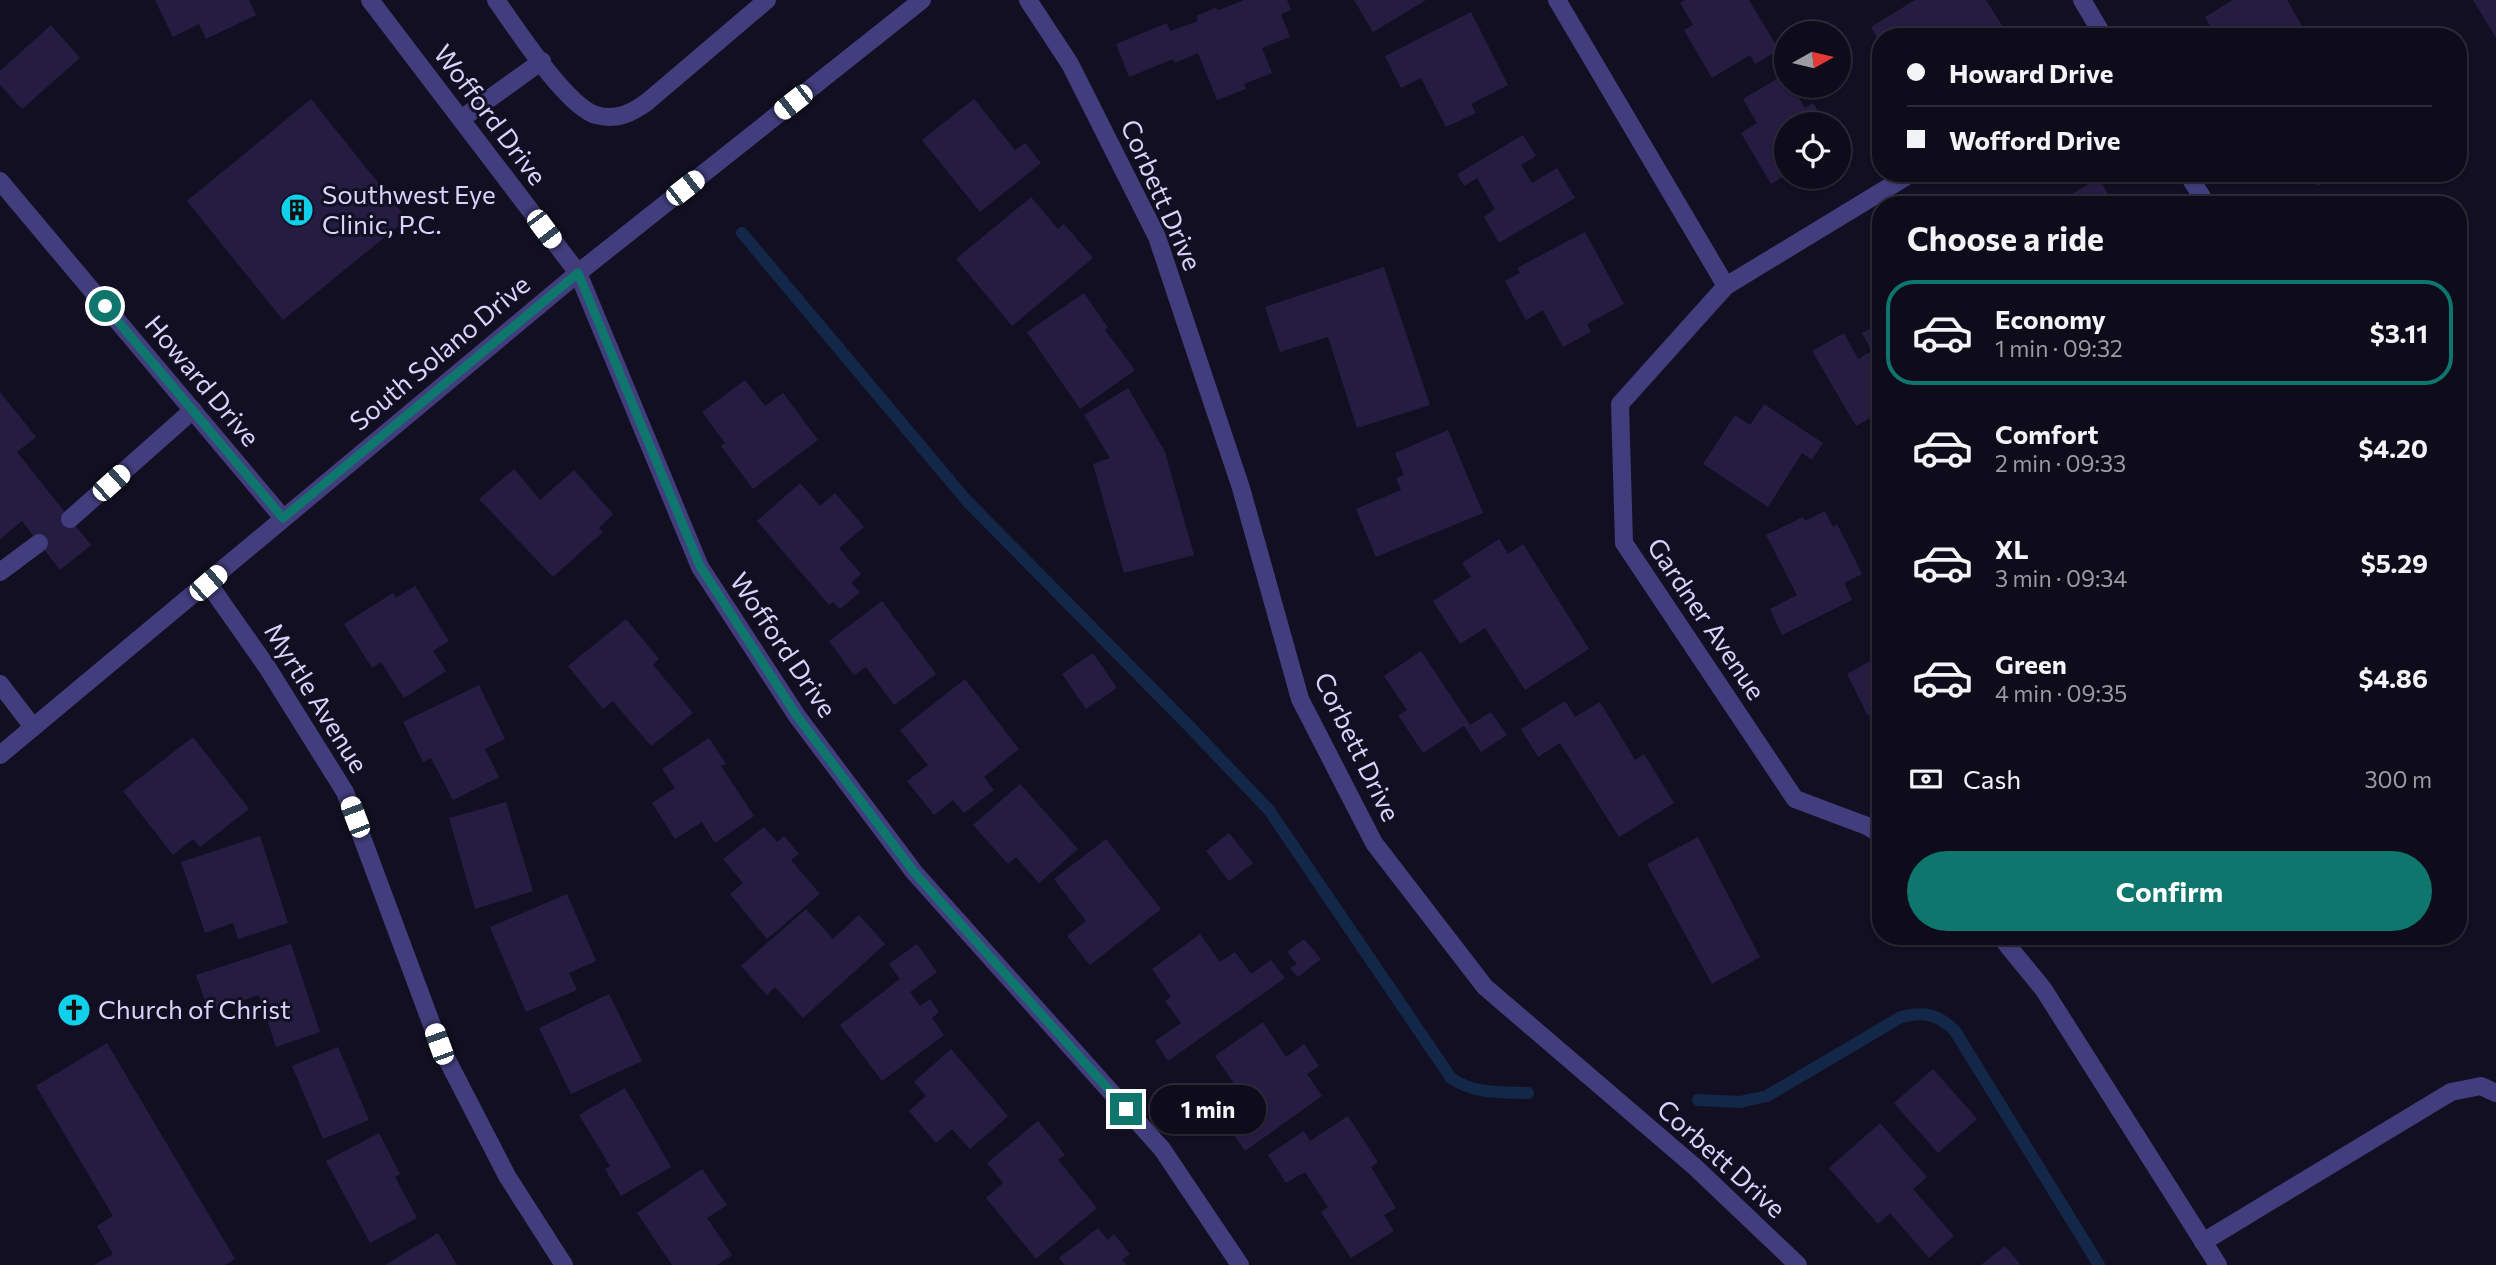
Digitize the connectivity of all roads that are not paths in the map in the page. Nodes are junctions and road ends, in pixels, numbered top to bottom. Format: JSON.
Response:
{"nodes":[{"id":1,"x":370,"y":0,"type":"edge"},
{"id":2,"x":496,"y":0,"type":"edge"},
{"id":3,"x":767,"y":0,"type":"edge"},
{"id":4,"x":922,"y":0,"type":"edge"},
{"id":5,"x":1028,"y":0,"type":"edge"},
{"id":6,"x":1557,"y":0,"type":"edge"},
{"id":7,"x":2082,"y":0,"type":"edge"},
{"id":8,"x":2099,"y":28,"type":"edge"},
{"id":9,"x":542,"y":61,"type":"junction"},
{"id":10,"x":461,"y":119,"type":"junction"},
{"id":11,"x":0,"y":181,"type":"edge"},
{"id":12,"x":1897,"y":182,"type":"edge"},
{"id":13,"x":1874,"y":196,"type":"edge"},
{"id":14,"x":1872,"y":197,"type":"edge"},
{"id":15,"x":578,"y":273,"type":"junction"},
{"id":16,"x":1726,"y":286,"type":"junction"},
{"id":17,"x":193,"y":410,"type":"junction"},
{"id":18,"x":283,"y":518,"type":"junction"},
{"id":19,"x":70,"y":519,"type":"dead end"},
{"id":20,"x":39,"y":543,"type":"dead end"},
{"id":21,"x":0,"y":572,"type":"edge"},
{"id":22,"x":208,"y":583,"type":"junction"},
{"id":23,"x":0,"y":684,"type":"edge"},
{"id":24,"x":33,"y":727,"type":"junction"},
{"id":25,"x":0,"y":755,"type":"edge"},
{"id":26,"x":1872,"y":830,"type":"edge"},
{"id":27,"x":2007,"y":945,"type":"edge"},
{"id":28,"x":2496,"y":1093,"type":"edge"},
{"id":29,"x":2203,"y":1242,"type":"junction"},
{"id":30,"x":564,"y":1265,"type":"edge"},
{"id":31,"x":1240,"y":1265,"type":"edge"},
{"id":32,"x":1798,"y":1265,"type":"edge"},
{"id":33,"x":2218,"y":1265,"type":"edge"}],
"edges":[{"from":1,"to":10,"type":"street","name":"Wofford Drive"},
{"from":2,"to":9,"type":"street"},
{"from":3,"to":9,"type":"street"},
{"from":4,"to":15,"type":"street","name":"South Solano Drive"},
{"from":5,"to":32,"type":"street","name":"Corbett Drive"},
{"from":6,"to":16,"type":"street"},
{"from":7,"to":8,"type":"street"},
{"from":9,"to":10,"type":"street"},
{"from":10,"to":15,"type":"street","name":"Wofford Drive"},
{"from":11,"to":17,"type":"street","name":"Howard Drive"},
{"from":12,"to":13,"type":"street","name":"Gardner Avenue"},
{"from":14,"to":16,"type":"street","name":"Gardner Avenue"},
{"from":15,"to":18,"type":"street","name":"South Solano Drive"},
{"from":15,"to":31,"type":"street","name":"Wofford Drive"},
{"from":16,"to":26,"type":"street","name":"Gardner Avenue"},
{"from":17,"to":18,"type":"street","name":"Howard Drive"},
{"from":17,"to":19,"type":"street"},
{"from":18,"to":22,"type":"street","name":"South Solano Drive"},
{"from":20,"to":21,"type":"street"},
{"from":22,"to":24,"type":"street","name":"South Solano Drive"},
{"from":22,"to":30,"type":"street","name":"Myrtle Avenue"},
{"from":23,"to":24,"type":"street"},
{"from":24,"to":25,"type":"street","name":"South Solano Drive"},
{"from":27,"to":29,"type":"street"},
{"from":28,"to":29,"type":"street"},
{"from":29,"to":33,"type":"street"}]}
